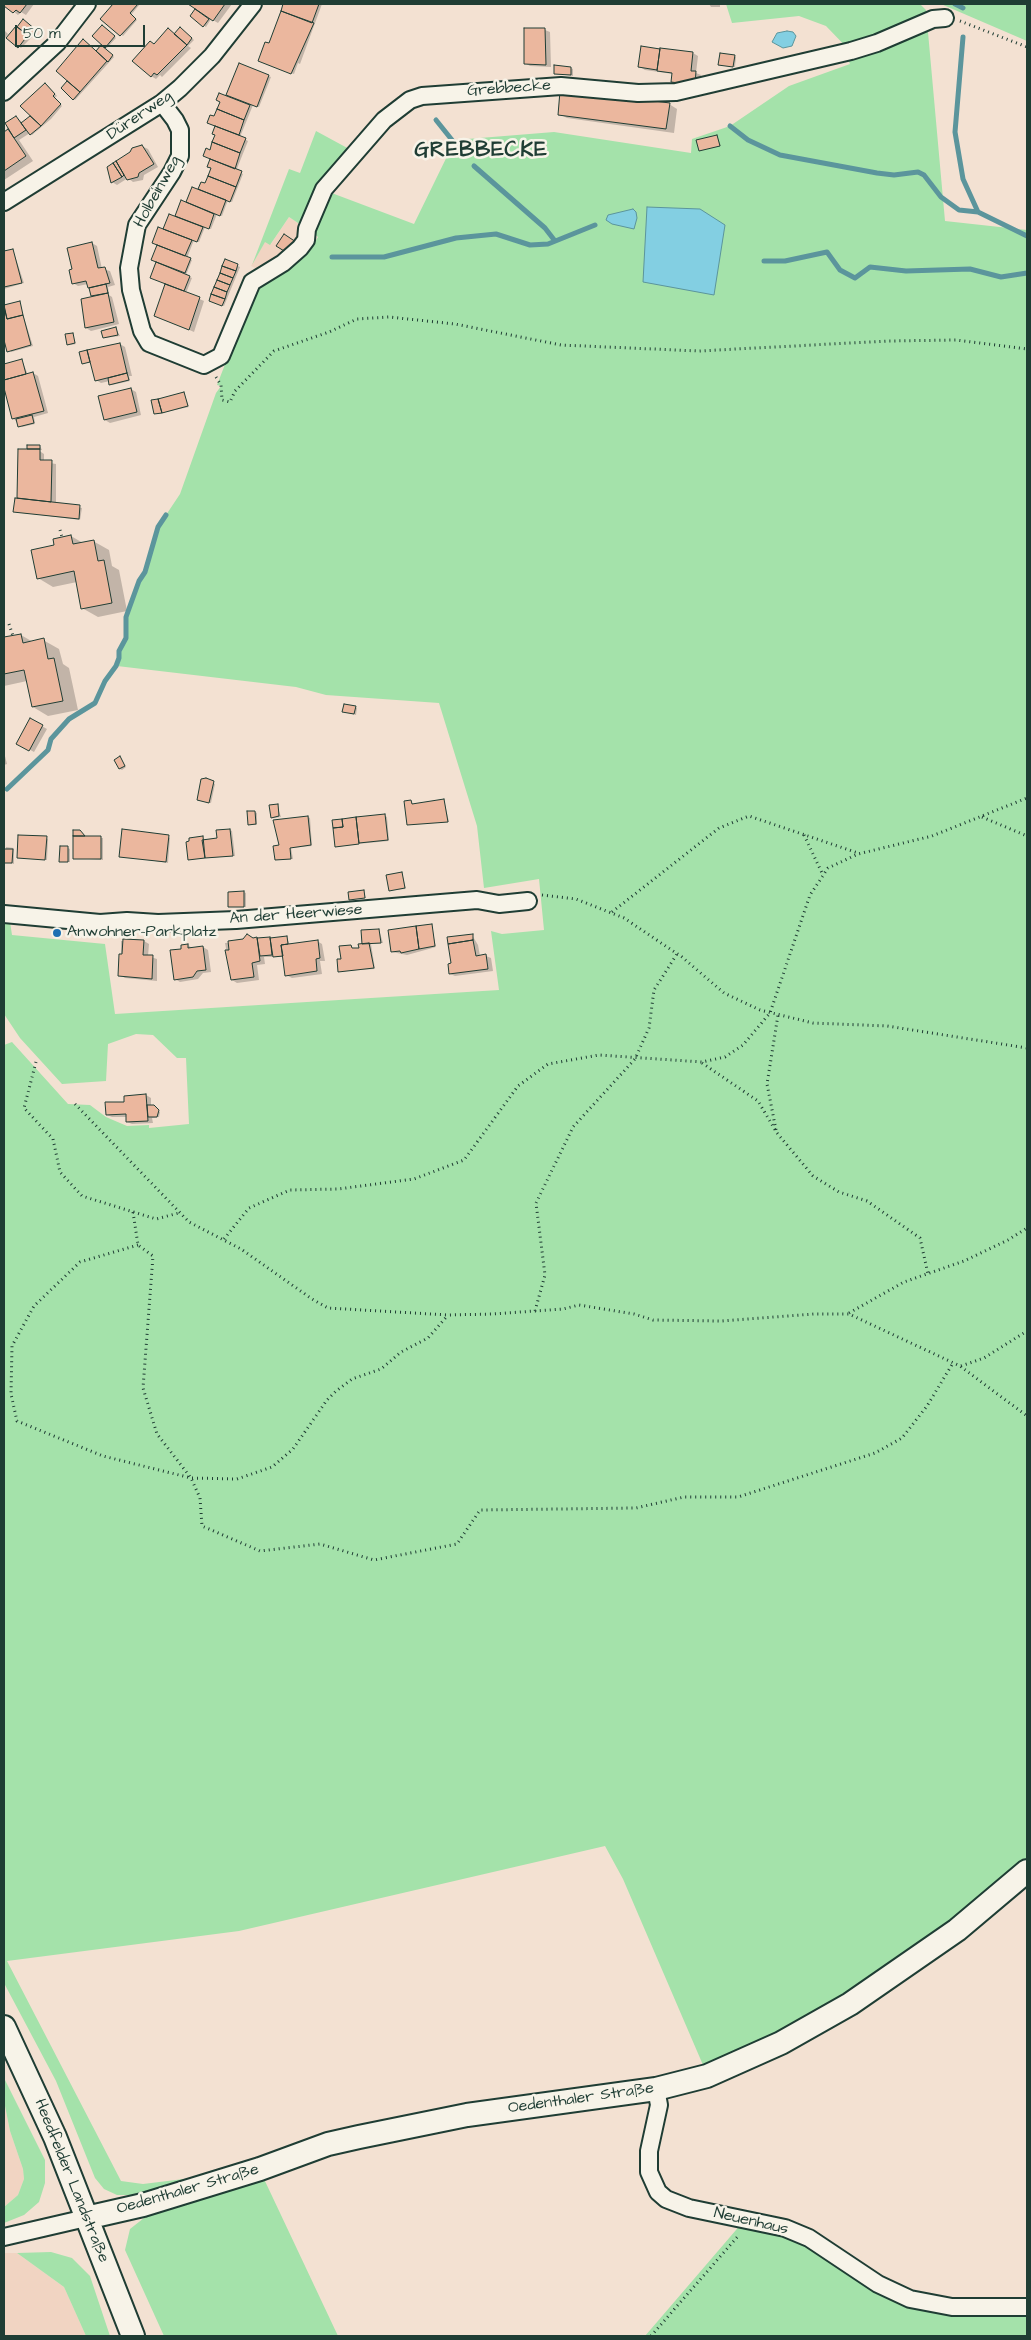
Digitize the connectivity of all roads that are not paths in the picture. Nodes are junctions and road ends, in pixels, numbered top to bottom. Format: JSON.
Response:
{"nodes":[{"id":1,"x":87,"y":4,"type":"edge"},
{"id":2,"x":253,"y":4,"type":"edge"},
{"id":3,"x":945,"y":18,"type":"road end"},
{"id":4,"x":4,"y":92,"type":"edge"},
{"id":5,"x":162,"y":103,"type":"junction"},
{"id":6,"x":4,"y":202,"type":"edge"},
{"id":7,"x":204,"y":365,"type":"joint"},
{"id":8,"x":534,"y":898,"type":"road end"},
{"id":9,"x":4,"y":914,"type":"edge"},
{"id":10,"x":1027,"y":1870,"type":"edge"},
{"id":11,"x":4,"y":2027,"type":"edge"},
{"id":12,"x":656,"y":2088,"type":"junction"},
{"id":13,"x":86,"y":2218,"type":"junction"},
{"id":14,"x":4,"y":2237,"type":"edge"},
{"id":15,"x":1027,"y":2307,"type":"edge"},
{"id":16,"x":133,"y":2336,"type":"edge"}],
"edges":[{"from":1,"to":4,"type":"street"},
{"from":2,"to":5,"type":"street","name":"Dürerweg"},
{"from":3,"to":7,"type":"street","name":"Grebbecke"},
{"from":5,"to":6,"type":"street","name":"Dürerweg"},
{"from":5,"to":7,"type":"street","name":"Holbeinweg"},
{"from":8,"to":9,"type":"street","name":"An der Heerwiese"},
{"from":10,"to":12,"type":"main road","name":"Oedenthaler Straße"},
{"from":11,"to":13,"type":"main road","name":"Heedfelder Landstraße"},
{"from":12,"to":13,"type":"main road","name":"Oedenthaler Straße"},
{"from":12,"to":15,"type":"street","name":"Neuenhaus"},
{"from":13,"to":14,"type":"street"},
{"from":13,"to":16,"type":"main road","name":"Heedfelder Landstraße"}]}
